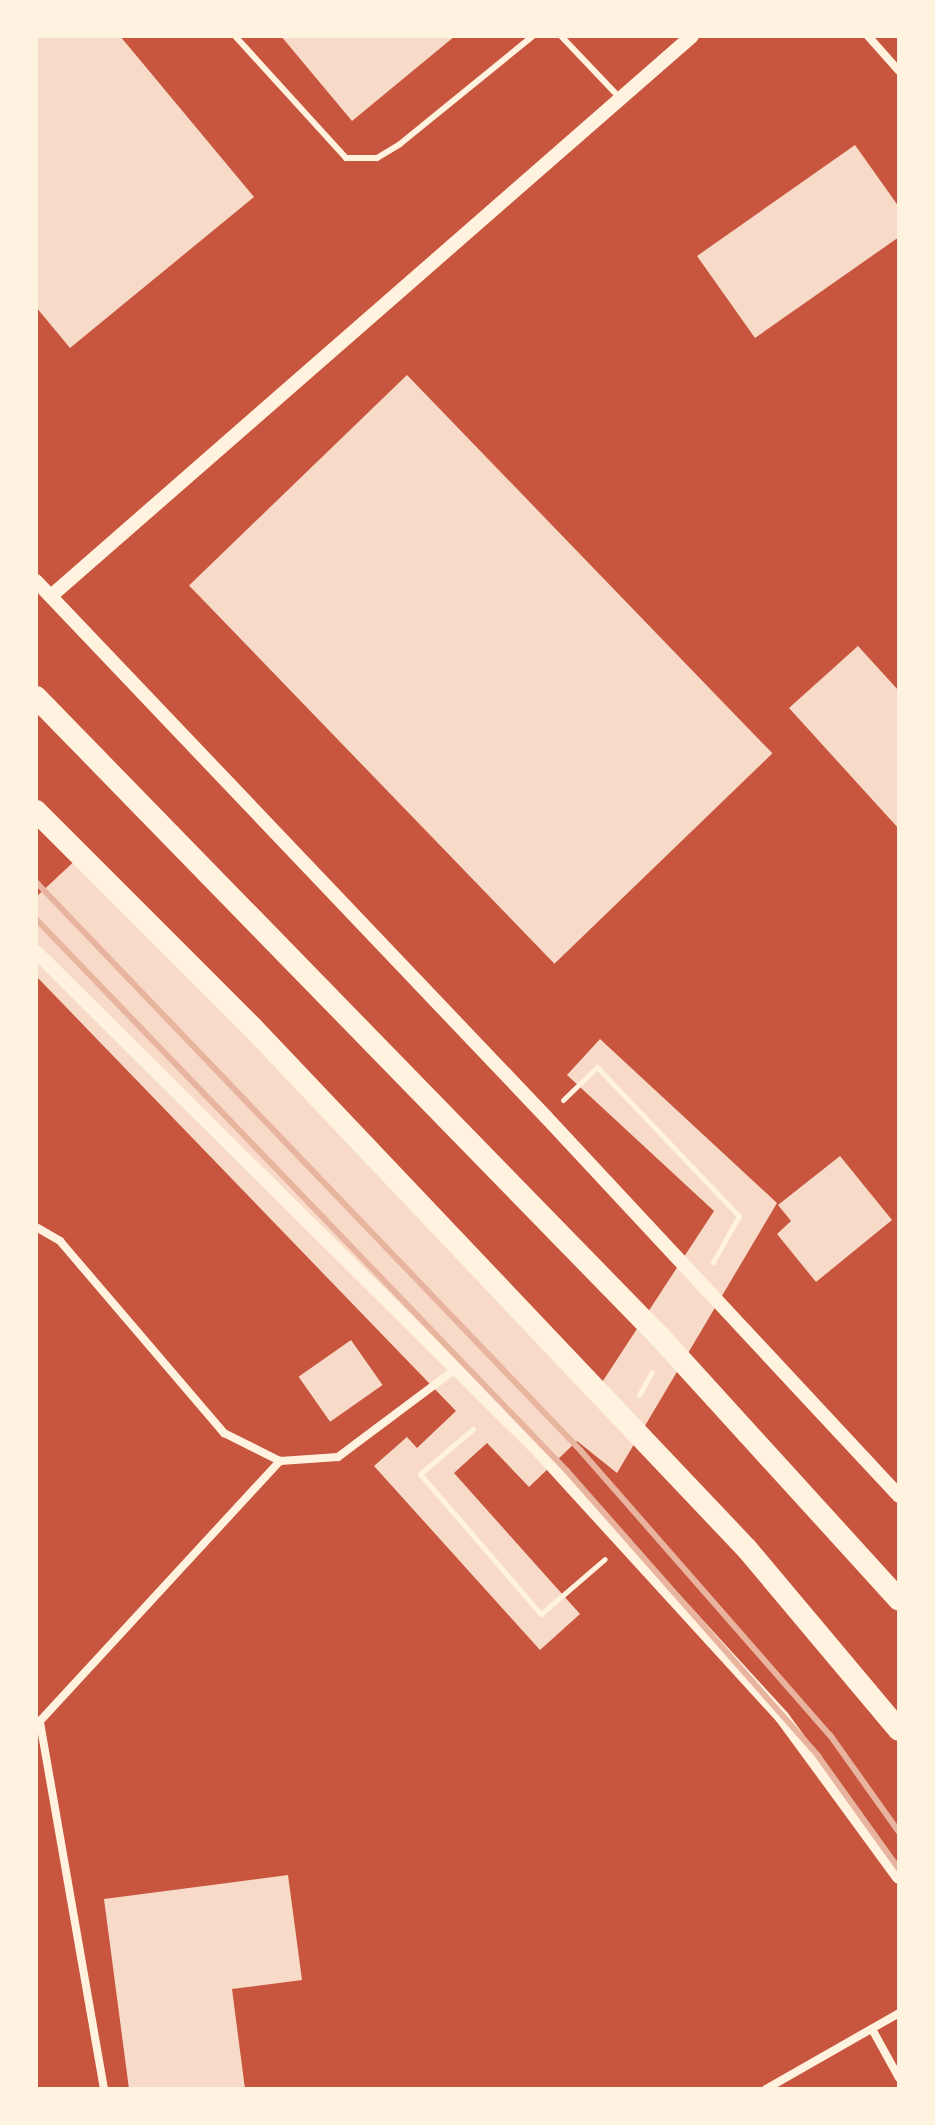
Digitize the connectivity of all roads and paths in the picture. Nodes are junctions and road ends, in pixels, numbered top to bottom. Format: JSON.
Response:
{"nodes":[{"id":1,"x":235,"y":36,"type":"edge"},
{"id":2,"x":533,"y":36,"type":"edge"},
{"id":3,"x":561,"y":36,"type":"edge"},
{"id":4,"x":692,"y":36,"type":"edge"},
{"id":5,"x":868,"y":36,"type":"edge"},
{"id":6,"x":899,"y":71,"type":"edge"},
{"id":7,"x":620,"y":99,"type":"junction"},
{"id":8,"x":36,"y":581,"type":"edge"},
{"id":9,"x":51,"y":596,"type":"junction"},
{"id":10,"x":36,"y":697,"type":"edge"},
{"id":11,"x":36,"y":811,"type":"edge"},
{"id":12,"x":36,"y":952,"type":"edge"},
{"id":13,"x":546,"y":1117,"type":"junction"},
{"id":14,"x":717,"y":1193,"type":"dead end"},
{"id":15,"x":36,"y":1227,"type":"edge"},
{"id":16,"x":457,"y":1368,"type":"junction"},
{"id":17,"x":473,"y":1429,"type":"dead end"},
{"id":18,"x":280,"y":1461,"type":"junction"},
{"id":19,"x":899,"y":1496,"type":"edge"},
{"id":20,"x":623,"y":1544,"type":"junction"},
{"id":21,"x":899,"y":1600,"type":"edge"},
{"id":22,"x":899,"y":1730,"type":"edge"},
{"id":23,"x":899,"y":1877,"type":"edge"},
{"id":24,"x":899,"y":2013,"type":"edge"},
{"id":25,"x":872,"y":2029,"type":"junction"},
{"id":26,"x":899,"y":2078,"type":"edge"},
{"id":27,"x":104,"y":2089,"type":"edge"},
{"id":28,"x":766,"y":2089,"type":"edge"}],
"edges":[{"from":1,"to":2,"type":"lane"},
{"from":3,"to":7,"type":"lane"},
{"from":4,"to":7,"type":"street"},
{"from":5,"to":6,"type":"street"},
{"from":7,"to":9,"type":"street"},
{"from":8,"to":9,"type":"street"},
{"from":9,"to":13,"type":"street"},
{"from":10,"to":21,"type":"highway"},
{"from":11,"to":22,"type":"highway"},
{"from":12,"to":16,"type":"street"},
{"from":13,"to":14,"type":"path"},
{"from":13,"to":19,"type":"street"},
{"from":15,"to":18,"type":"street"},
{"from":16,"to":18,"type":"street"},
{"from":16,"to":20,"type":"street"},
{"from":17,"to":20,"type":"path"},
{"from":18,"to":27,"type":"street"},
{"from":20,"to":23,"type":"street"},
{"from":24,"to":25,"type":"street"},
{"from":25,"to":26,"type":"street"},
{"from":25,"to":28,"type":"street"}]}
